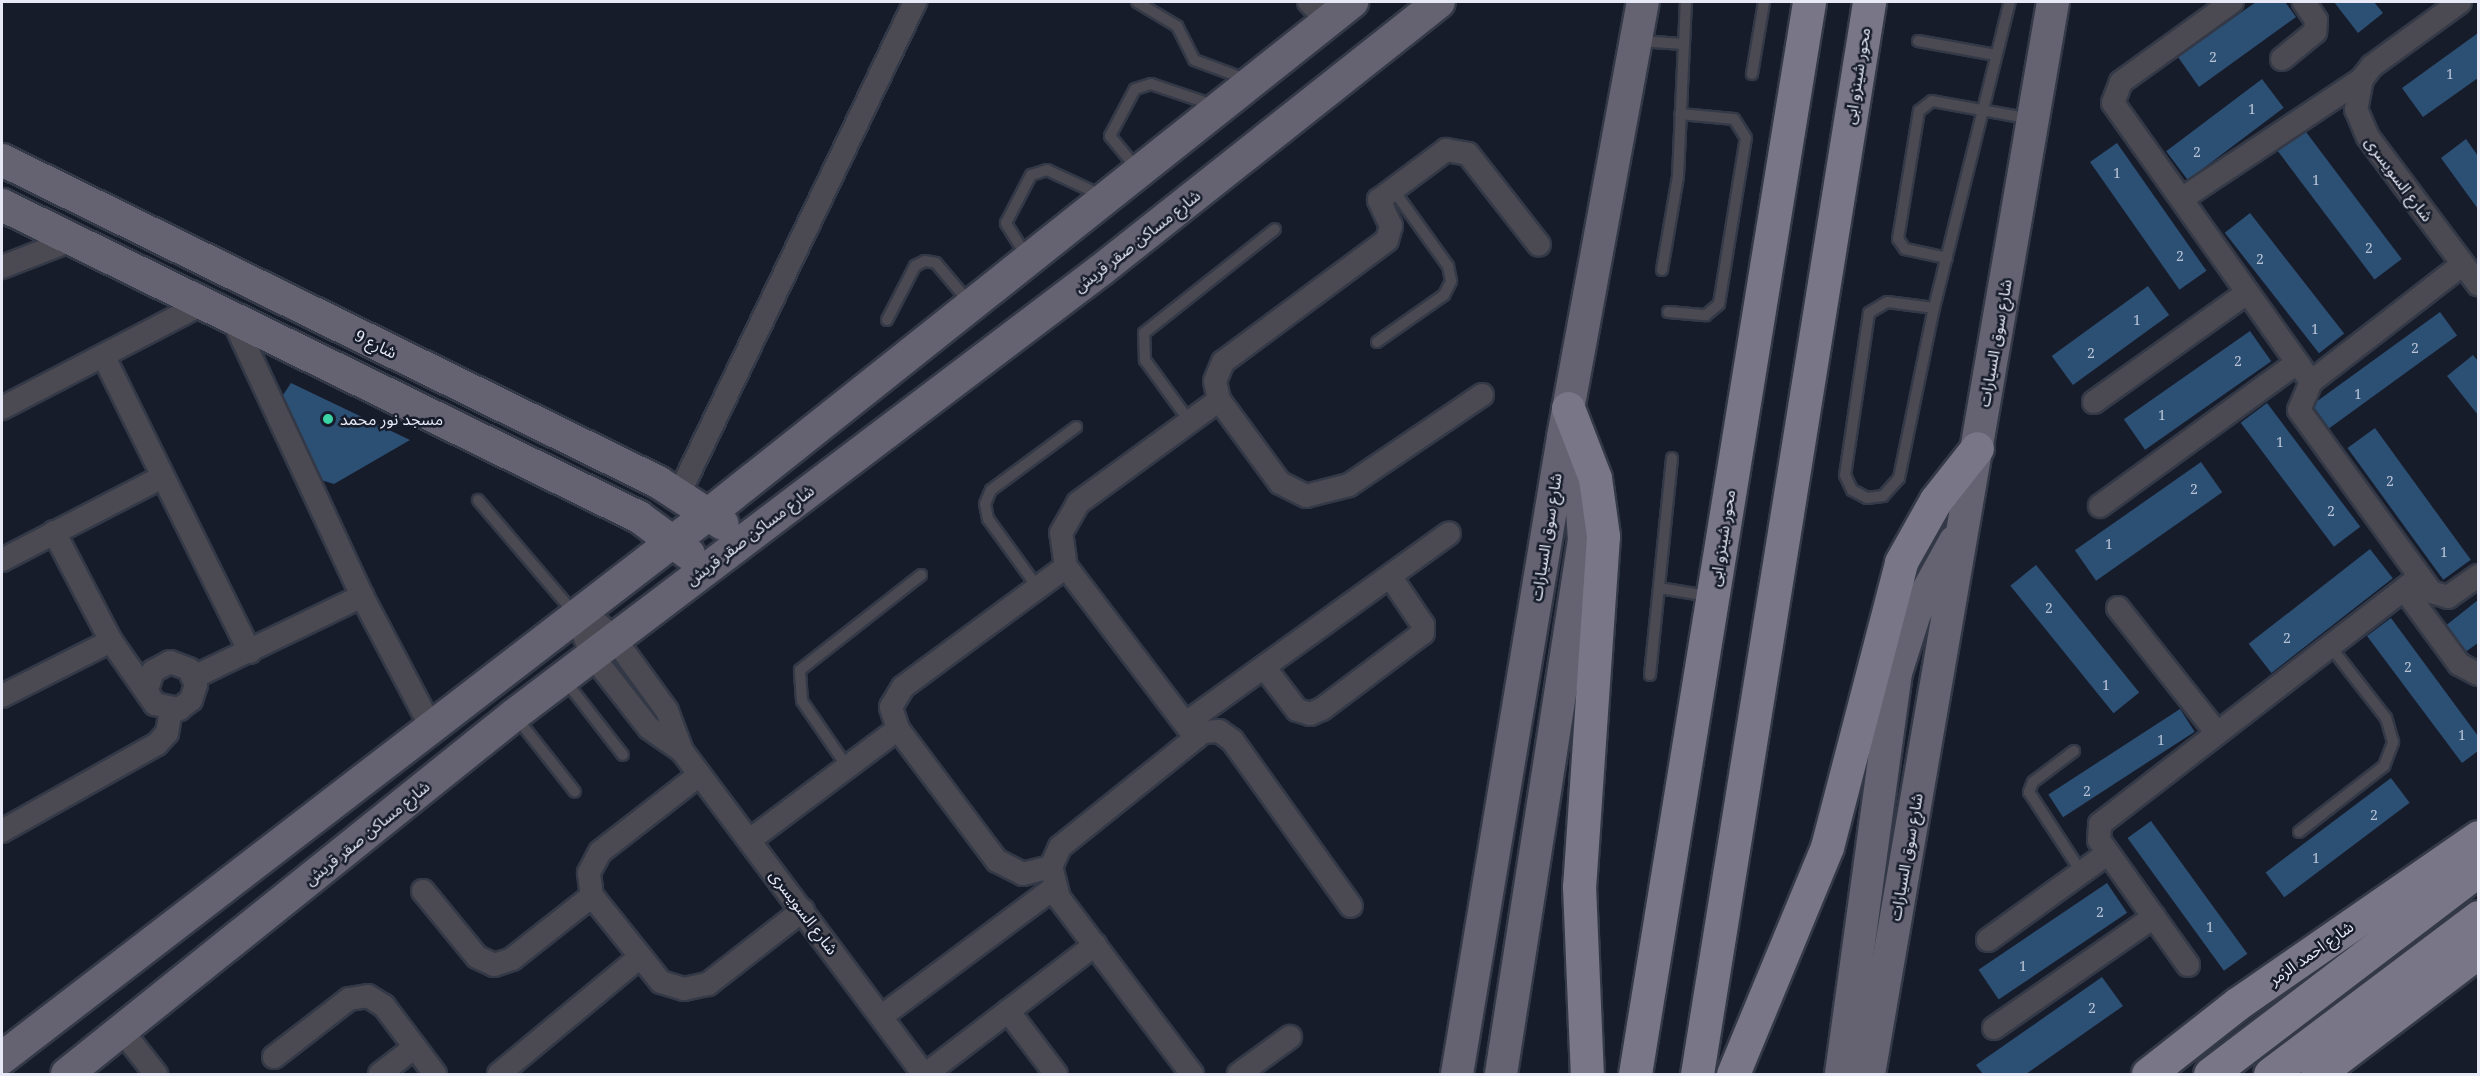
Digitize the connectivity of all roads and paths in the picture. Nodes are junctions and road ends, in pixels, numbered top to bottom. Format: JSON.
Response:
{"nodes":[{"id":1,"x":915,"y":2,"type":"edge"},
{"id":2,"x":1137,"y":2,"type":"edge"},
{"id":3,"x":1352,"y":2,"type":"edge"},
{"id":4,"x":1439,"y":2,"type":"edge"},
{"id":5,"x":1643,"y":2,"type":"edge"},
{"id":6,"x":1686,"y":2,"type":"edge"},
{"id":7,"x":1764,"y":2,"type":"edge"},
{"id":8,"x":1809,"y":2,"type":"edge"},
{"id":9,"x":1869,"y":2,"type":"edge"},
{"id":10,"x":2010,"y":2,"type":"edge"},
{"id":11,"x":2053,"y":2,"type":"edge"},
{"id":12,"x":2232,"y":2,"type":"edge"},
{"id":13,"x":2304,"y":2,"type":"edge"},
{"id":14,"x":2460,"y":2,"type":"edge"},
{"id":15,"x":1319,"y":11,"type":"edge"},
{"id":16,"x":1639,"y":41,"type":"junction"},
{"id":17,"x":1918,"y":41,"type":"dead end"},
{"id":18,"x":1683,"y":44,"type":"junction"},
{"id":19,"x":1996,"y":55,"type":"junction"},
{"id":20,"x":2282,"y":59,"type":"dead end"},
{"id":21,"x":1752,"y":74,"type":"dead end"},
{"id":22,"x":2362,"y":79,"type":"junction"},
{"id":23,"x":1252,"y":81,"type":"junction"},
{"id":24,"x":1219,"y":107,"type":"junction"},
{"id":25,"x":1982,"y":110,"type":"junction"},
{"id":26,"x":1680,"y":114,"type":"junction"},
{"id":27,"x":2033,"y":120,"type":"junction"},
{"id":28,"x":2,"y":160,"type":"edge"},
{"id":29,"x":1139,"y":171,"type":"junction"},
{"id":30,"x":1392,"y":188,"type":"junction"},
{"id":31,"x":1106,"y":197,"type":"junction"},
{"id":32,"x":2183,"y":198,"type":"junction"},
{"id":33,"x":5,"y":209,"type":"edge"},
{"id":34,"x":1275,"y":229,"type":"dead end"},
{"id":35,"x":163,"y":239,"type":"junction"},
{"id":36,"x":72,"y":240,"type":"junction"},
{"id":37,"x":1539,"y":245,"type":"dead end"},
{"id":38,"x":1947,"y":258,"type":"junction"},
{"id":39,"x":1028,"y":259,"type":"junction"},
{"id":40,"x":2463,"y":264,"type":"junction"},
{"id":41,"x":2,"y":267,"type":"edge"},
{"id":42,"x":1662,"y":270,"type":"dead end"},
{"id":43,"x":144,"y":275,"type":"junction"},
{"id":44,"x":2478,"y":284,"type":"edge"},
{"id":45,"x":2247,"y":293,"type":"junction"},
{"id":46,"x":204,"y":303,"type":"junction"},
{"id":47,"x":972,"y":304,"type":"junction"},
{"id":48,"x":1934,"y":308,"type":"junction"},
{"id":49,"x":1668,"y":312,"type":"dead end"},
{"id":50,"x":232,"y":317,"type":"junction"},
{"id":51,"x":887,"y":320,"type":"dead end"},
{"id":52,"x":1377,"y":342,"type":"dead end"},
{"id":53,"x":104,"y":357,"type":"junction"},
{"id":54,"x":2297,"y":363,"type":"junction"},
{"id":55,"x":2311,"y":382,"type":"junction"},
{"id":56,"x":1482,"y":395,"type":"dead end"},
{"id":57,"x":1219,"y":400,"type":"junction"},
{"id":58,"x":2094,"y":402,"type":"dead end"},
{"id":59,"x":2,"y":408,"type":"edge"},
{"id":60,"x":1190,"y":422,"type":"junction"},
{"id":61,"x":1565,"y":422,"type":"junction"},
{"id":62,"x":1077,"y":427,"type":"dead end"},
{"id":63,"x":1977,"y":448,"type":"junction"},
{"id":64,"x":1672,"y":458,"type":"dead end"},
{"id":65,"x":162,"y":477,"type":"junction"},
{"id":66,"x":680,"y":494,"type":"junction"},
{"id":67,"x":478,"y":500,"type":"dead end"},
{"id":68,"x":2100,"y":506,"type":"dead end"},
{"id":69,"x":710,"y":513,"type":"junction"},
{"id":70,"x":1964,"y":530,"type":"junction"},
{"id":71,"x":54,"y":532,"type":"junction"},
{"id":72,"x":1449,"y":533,"type":"dead end"},
{"id":73,"x":674,"y":540,"type":"junction"},
{"id":74,"x":742,"y":540,"type":"junction"},
{"id":75,"x":2,"y":560,"type":"edge"},
{"id":76,"x":1066,"y":567,"type":"junction"},
{"id":77,"x":704,"y":569,"type":"junction"},
{"id":78,"x":921,"y":575,"type":"dead end"},
{"id":79,"x":1390,"y":576,"type":"junction"},
{"id":80,"x":2478,"y":576,"type":"edge"},
{"id":81,"x":2412,"y":583,"type":"junction"},
{"id":82,"x":1038,"y":588,"type":"junction"},
{"id":83,"x":1659,"y":588,"type":"junction"},
{"id":84,"x":362,"y":596,"type":"junction"},
{"id":85,"x":1712,"y":597,"type":"junction"},
{"id":86,"x":2118,"y":608,"type":"dead end"},
{"id":87,"x":576,"y":616,"type":"junction"},
{"id":88,"x":111,"y":641,"type":"junction"},
{"id":89,"x":2330,"y":646,"type":"junction"},
{"id":90,"x":603,"y":647,"type":"junction"},
{"id":91,"x":250,"y":652,"type":"junction"},
{"id":92,"x":1264,"y":667,"type":"junction"},
{"id":93,"x":2478,"y":674,"type":"edge"},
{"id":94,"x":1650,"y":675,"type":"dead end"},
{"id":95,"x":194,"y":677,"type":"junction"},
{"id":96,"x":563,"y":677,"type":"junction"},
{"id":97,"x":147,"y":690,"type":"junction"},
{"id":98,"x":2,"y":696,"type":"edge"},
{"id":99,"x":171,"y":710,"type":"junction"},
{"id":100,"x":514,"y":715,"type":"junction"},
{"id":101,"x":430,"y":725,"type":"junction"},
{"id":102,"x":898,"y":729,"type":"junction"},
{"id":103,"x":1191,"y":730,"type":"junction"},
{"id":104,"x":2217,"y":733,"type":"junction"},
{"id":105,"x":2074,"y":751,"type":"dead end"},
{"id":106,"x":623,"y":755,"type":"dead end"},
{"id":107,"x":848,"y":768,"type":"junction"},
{"id":108,"x":699,"y":775,"type":"junction"},
{"id":109,"x":574,"y":792,"type":"dead end"},
{"id":110,"x":2,"y":831,"type":"edge"},
{"id":111,"x":2299,"y":832,"type":"dead end"},
{"id":112,"x":2478,"y":837,"type":"edge"},
{"id":113,"x":750,"y":840,"type":"junction"},
{"id":114,"x":2108,"y":853,"type":"junction"},
{"id":115,"x":2478,"y":870,"type":"edge"},
{"id":116,"x":2082,"y":873,"type":"junction"},
{"id":117,"x":1052,"y":878,"type":"junction"},
{"id":118,"x":423,"y":891,"type":"dead end"},
{"id":119,"x":592,"y":896,"type":"junction"},
{"id":120,"x":1351,"y":906,"type":"dead end"},
{"id":121,"x":803,"y":910,"type":"junction"},
{"id":122,"x":2154,"y":917,"type":"junction"},
{"id":123,"x":2478,"y":917,"type":"edge"},
{"id":124,"x":1988,"y":940,"type":"dead end"},
{"id":125,"x":1095,"y":945,"type":"junction"},
{"id":126,"x":2478,"y":952,"type":"edge"},
{"id":127,"x":640,"y":957,"type":"junction"},
{"id":128,"x":2188,"y":965,"type":"dead end"},
{"id":129,"x":1008,"y":1011,"type":"junction"},
{"id":130,"x":882,"y":1016,"type":"junction"},
{"id":131,"x":1994,"y":1028,"type":"dead end"},
{"id":132,"x":122,"y":1031,"type":"junction"},
{"id":133,"x":1290,"y":1037,"type":"dead end"},
{"id":134,"x":415,"y":1047,"type":"junction"},
{"id":135,"x":274,"y":1057,"type":"dead end"},
{"id":136,"x":2,"y":1058,"type":"edge"},
{"id":137,"x":2328,"y":1071,"type":"edge"},
{"id":138,"x":67,"y":1074,"type":"edge"},
{"id":139,"x":156,"y":1074,"type":"edge"},
{"id":140,"x":381,"y":1074,"type":"edge"},
{"id":141,"x":435,"y":1074,"type":"edge"},
{"id":142,"x":499,"y":1074,"type":"edge"},
{"id":143,"x":925,"y":1074,"type":"edge"},
{"id":144,"x":1056,"y":1074,"type":"edge"},
{"id":145,"x":1192,"y":1074,"type":"edge"},
{"id":146,"x":1239,"y":1074,"type":"edge"},
{"id":147,"x":1456,"y":1074,"type":"edge"},
{"id":148,"x":1501,"y":1074,"type":"edge"},
{"id":149,"x":1587,"y":1074,"type":"edge"},
{"id":150,"x":1635,"y":1074,"type":"edge"},
{"id":151,"x":1697,"y":1074,"type":"edge"},
{"id":152,"x":1733,"y":1074,"type":"edge"},
{"id":153,"x":1840,"y":1074,"type":"edge"},
{"id":154,"x":1869,"y":1074,"type":"edge"},
{"id":155,"x":2148,"y":1074,"type":"edge"},
{"id":156,"x":2210,"y":1074,"type":"edge"},
{"id":157,"x":2270,"y":1074,"type":"edge"}],
"edges":[{"from":1,"to":66,"type":"street"},
{"from":2,"to":23,"type":"lane"},
{"from":3,"to":15,"type":"street"},
{"from":4,"to":74,"type":"street","name":"شارع مساكن صقر قريش"},
{"from":5,"to":16,"type":"street","name":"شارع سوق السيارات"},
{"from":6,"to":18,"type":"lane"},
{"from":7,"to":21,"type":"lane"},
{"from":8,"to":85,"type":"main road","name":"محور شينزو ابى"},
{"from":9,"to":151,"type":"main road","name":"محور شينزو ابى"},
{"from":10,"to":19,"type":"lane"},
{"from":11,"to":27,"type":"street","name":"شارع سوق السيارات"},
{"from":12,"to":32,"type":"street"},
{"from":13,"to":20,"type":"street"},
{"from":14,"to":22,"type":"street"},
{"from":15,"to":23,"type":"street"},
{"from":16,"to":18,"type":"lane"},
{"from":16,"to":61,"type":"street","name":"شارع سوق السيارات"},
{"from":17,"to":19,"type":"lane"},
{"from":18,"to":26,"type":"lane"},
{"from":19,"to":25,"type":"lane"},
{"from":22,"to":32,"type":"street"},
{"from":22,"to":40,"type":"street","name":"شارع السويسرى"},
{"from":23,"to":24,"type":"street"},
{"from":24,"to":29,"type":"street"},
{"from":24,"to":29,"type":"lane"},
{"from":25,"to":27,"type":"lane"},
{"from":25,"to":38,"type":"lane"},
{"from":25,"to":38,"type":"lane"},
{"from":26,"to":42,"type":"lane"},
{"from":26,"to":49,"type":"lane"},
{"from":27,"to":63,"type":"street","name":"شارع سوق السيارات"},
{"from":28,"to":35,"type":"street","name":"شارع 9"},
{"from":29,"to":31,"type":"street"},
{"from":30,"to":37,"type":"street"},
{"from":30,"to":52,"type":"lane"},
{"from":30,"to":57,"type":"street"},
{"from":31,"to":39,"type":"street"},
{"from":31,"to":39,"type":"lane"},
{"from":32,"to":45,"type":"street"},
{"from":33,"to":36,"type":"street"},
{"from":34,"to":60,"type":"lane"},
{"from":35,"to":43,"type":"street"},
{"from":35,"to":66,"type":"street","name":"شارع 9"},
{"from":36,"to":41,"type":"street"},
{"from":36,"to":43,"type":"street"},
{"from":38,"to":48,"type":"lane"},
{"from":39,"to":47,"type":"street"},
{"from":40,"to":44,"type":"street","name":"شارع السويسرى"},
{"from":40,"to":55,"type":"street"},
{"from":43,"to":46,"type":"street"},
{"from":45,"to":54,"type":"street"},
{"from":45,"to":58,"type":"street"},
{"from":46,"to":50,"type":"street"},
{"from":46,"to":53,"type":"street"},
{"from":47,"to":51,"type":"lane"},
{"from":47,"to":69,"type":"street"},
{"from":48,"to":48,"type":"lane"},
{"from":50,"to":73,"type":"street"},
{"from":50,"to":84,"type":"street"},
{"from":53,"to":59,"type":"street"},
{"from":53,"to":65,"type":"street"},
{"from":54,"to":55,"type":"street"},
{"from":54,"to":68,"type":"street"},
{"from":55,"to":81,"type":"street"},
{"from":56,"to":57,"type":"street"},
{"from":57,"to":60,"type":"street"},
{"from":60,"to":76,"type":"street"},
{"from":61,"to":147,"type":"street","name":"شارع سوق السيارات"},
{"from":61,"to":148,"type":"street"},
{"from":61,"to":149,"type":"main road"},
{"from":62,"to":82,"type":"lane"},
{"from":63,"to":70,"type":"street","name":"شارع سوق السيارات"},
{"from":63,"to":152,"type":"main road"},
{"from":64,"to":83,"type":"lane"},
{"from":65,"to":71,"type":"street"},
{"from":65,"to":91,"type":"street"},
{"from":66,"to":69,"type":"street","name":"شارع 9"},
{"from":67,"to":87,"type":"lane"},
{"from":69,"to":73,"type":"street"},
{"from":69,"to":74,"type":"street","name":"شارع 9"},
{"from":70,"to":153,"type":"street"},
{"from":70,"to":154,"type":"street","name":"شارع سوق السيارات"},
{"from":71,"to":75,"type":"street"},
{"from":71,"to":88,"type":"street"},
{"from":72,"to":79,"type":"street"},
{"from":73,"to":77,"type":"street"},
{"from":73,"to":87,"type":"street"},
{"from":74,"to":77,"type":"street","name":"شارع مساكن صقر قريش"},
{"from":76,"to":82,"type":"street"},
{"from":76,"to":103,"type":"street"},
{"from":77,"to":90,"type":"street","name":"شارع مساكن صقر قريش"},
{"from":78,"to":107,"type":"lane"},
{"from":79,"to":92,"type":"street"},
{"from":79,"to":92,"type":"street"},
{"from":80,"to":81,"type":"street"},
{"from":81,"to":89,"type":"street"},
{"from":81,"to":93,"type":"street"},
{"from":82,"to":102,"type":"street"},
{"from":83,"to":85,"type":"lane"},
{"from":83,"to":94,"type":"lane"},
{"from":84,"to":91,"type":"street"},
{"from":84,"to":101,"type":"street"},
{"from":85,"to":150,"type":"main road","name":"محور شينزو ابى"},
{"from":86,"to":104,"type":"street"},
{"from":87,"to":90,"type":"street","name":"شارع السويسرى"},
{"from":87,"to":101,"type":"street"},
{"from":88,"to":97,"type":"street"},
{"from":88,"to":98,"type":"street"},
{"from":89,"to":104,"type":"street"},
{"from":89,"to":111,"type":"lane"},
{"from":90,"to":96,"type":"street","name":"شارع مساكن صقر قريش"},
{"from":90,"to":108,"type":"street","name":"شارع السويسرى"},
{"from":91,"to":95,"type":"street"},
{"from":92,"to":103,"type":"street"},
{"from":95,"to":97,"type":"street"},
{"from":95,"to":99,"type":"street"},
{"from":96,"to":100,"type":"street","name":"شارع مساكن صقر قريش"},
{"from":96,"to":106,"type":"lane"},
{"from":97,"to":99,"type":"street"},
{"from":99,"to":110,"type":"street"},
{"from":100,"to":109,"type":"lane"},
{"from":100,"to":132,"type":"street","name":"شارع مساكن صقر قريش"},
{"from":101,"to":136,"type":"street"},
{"from":102,"to":107,"type":"street"},
{"from":102,"to":117,"type":"street"},
{"from":103,"to":117,"type":"street"},
{"from":103,"to":120,"type":"street"},
{"from":104,"to":114,"type":"street"},
{"from":105,"to":116,"type":"lane"},
{"from":107,"to":113,"type":"street"},
{"from":108,"to":113,"type":"street","name":"شارع السويسرى"},
{"from":108,"to":119,"type":"street"},
{"from":112,"to":155,"type":"main road","name":"شارع احمد الزمر"},
{"from":113,"to":121,"type":"street","name":"شارع السويسرى"},
{"from":114,"to":116,"type":"street"},
{"from":114,"to":122,"type":"street"},
{"from":115,"to":156,"type":"main road"},
{"from":116,"to":124,"type":"street"},
{"from":117,"to":125,"type":"street"},
{"from":117,"to":130,"type":"street"},
{"from":118,"to":119,"type":"street"},
{"from":119,"to":127,"type":"street"},
{"from":121,"to":127,"type":"street"},
{"from":121,"to":130,"type":"street","name":"شارع السويسرى"},
{"from":122,"to":128,"type":"street"},
{"from":122,"to":131,"type":"street"},
{"from":123,"to":157,"type":"main road"},
{"from":125,"to":129,"type":"street"},
{"from":125,"to":145,"type":"street"},
{"from":126,"to":137,"type":"main road"},
{"from":127,"to":142,"type":"street"},
{"from":129,"to":143,"type":"street"},
{"from":129,"to":144,"type":"street"},
{"from":130,"to":143,"type":"street","name":"شارع السويسرى"},
{"from":132,"to":138,"type":"street","name":"شارع مساكن صقر قريش"},
{"from":132,"to":139,"type":"street"},
{"from":133,"to":146,"type":"street"},
{"from":134,"to":135,"type":"street"},
{"from":134,"to":140,"type":"street"},
{"from":134,"to":141,"type":"street"}]}
